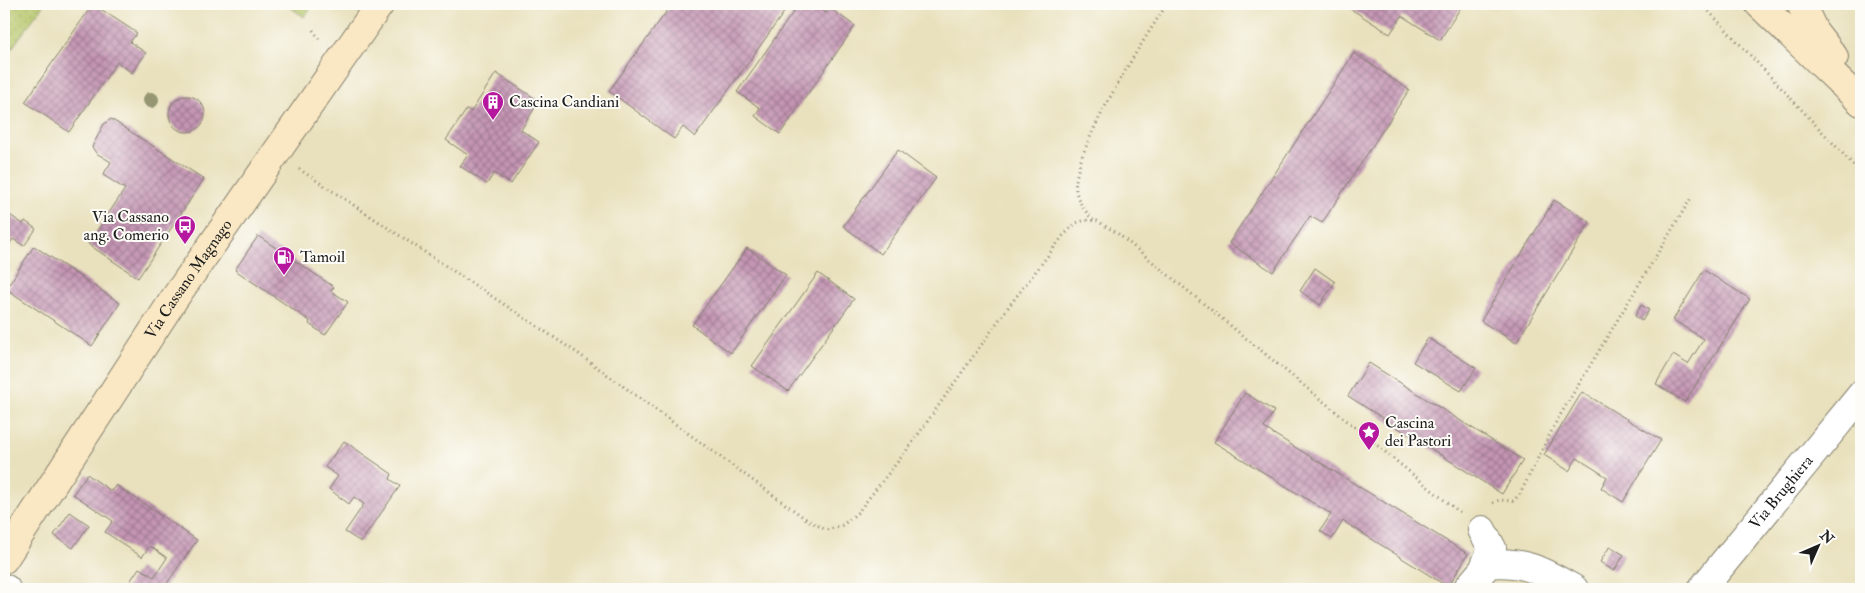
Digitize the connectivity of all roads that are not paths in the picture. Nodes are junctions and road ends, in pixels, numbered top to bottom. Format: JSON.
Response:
{"nodes":[{"id":1,"x":380,"y":4,"type":"edge"},
{"id":2,"x":1759,"y":4,"type":"edge"},
{"id":3,"x":1801,"y":4,"type":"edge"},
{"id":4,"x":1861,"y":93,"type":"edge"},
{"id":5,"x":1861,"y":102,"type":"edge"},
{"id":6,"x":1861,"y":396,"type":"edge"},
{"id":7,"x":1482,"y":530,"type":"road end"},
{"id":8,"x":4,"y":559,"type":"edge"},
{"id":9,"x":1486,"y":564,"type":"junction"},
{"id":10,"x":1467,"y":589,"type":"edge"},
{"id":11,"x":1574,"y":589,"type":"edge"},
{"id":12,"x":1702,"y":589,"type":"edge"}],
"edges":[{"from":1,"to":8,"type":"street","name":"Via Cassano Magnago"},
{"from":2,"to":5,"type":"street"},
{"from":3,"to":4,"type":"street"},
{"from":6,"to":12,"type":"street","name":"Via Brughiera"},
{"from":7,"to":9,"type":"street"},
{"from":9,"to":10,"type":"street"},
{"from":9,"to":11,"type":"street"}]}
